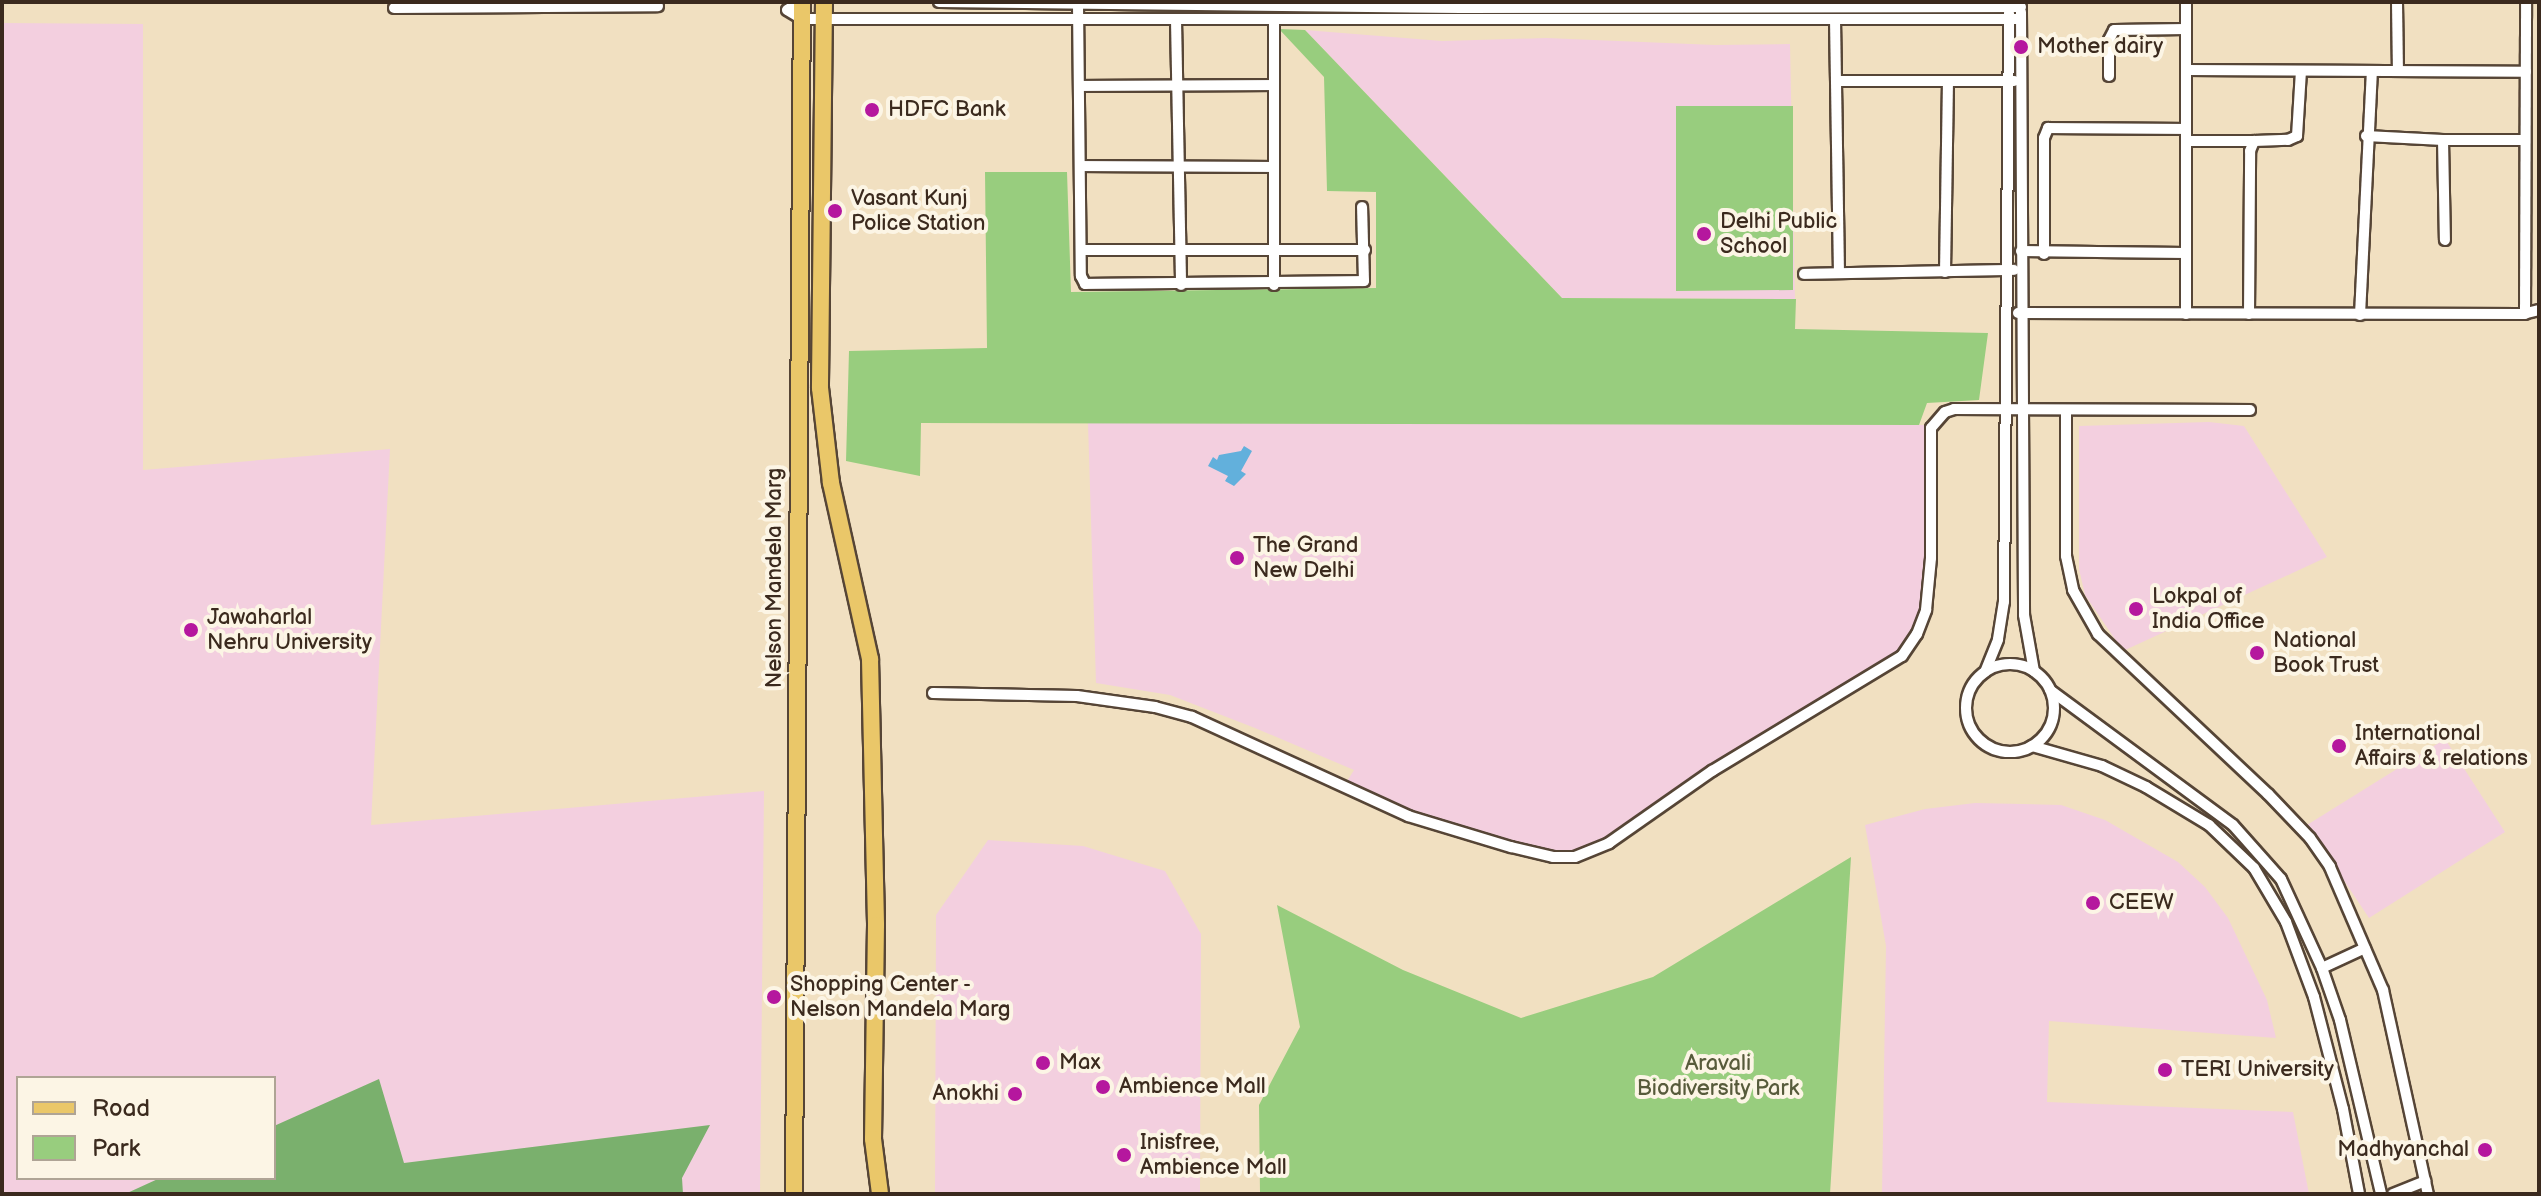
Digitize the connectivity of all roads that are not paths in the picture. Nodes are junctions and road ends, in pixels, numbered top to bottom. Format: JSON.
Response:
{"nodes":[{"id":1,"x":939,"y":2,"type":"edge"},
{"id":2,"x":2186,"y":2,"type":"edge"},
{"id":3,"x":2397,"y":2,"type":"edge"},
{"id":4,"x":2526,"y":2,"type":"edge"},
{"id":5,"x":498,"y":5,"type":"edge"},
{"id":6,"x":1078,"y":5,"type":"junction"},
{"id":7,"x":1213,"y":5,"type":"junction"},
{"id":8,"x":1461,"y":5,"type":"edge"},
{"id":9,"x":1633,"y":5,"type":"edge"},
{"id":10,"x":1647,"y":5,"type":"edge"},
{"id":11,"x":1761,"y":5,"type":"edge"},
{"id":12,"x":1827,"y":5,"type":"edge"},
{"id":13,"x":658,"y":6,"type":"dead end"},
{"id":14,"x":394,"y":8,"type":"dead end"},
{"id":15,"x":801,"y":8,"type":"edge"},
{"id":16,"x":2009,"y":9,"type":"edge"},
{"id":17,"x":2021,"y":9,"type":"edge"},
{"id":18,"x":824,"y":10,"type":"edge"},
{"id":19,"x":1835,"y":19,"type":"junction"},
{"id":20,"x":1176,"y":20,"type":"junction"},
{"id":21,"x":1216,"y":20,"type":"junction"},
{"id":22,"x":1274,"y":20,"type":"junction"},
{"id":23,"x":1078,"y":21,"type":"junction"},
{"id":24,"x":2186,"y":29,"type":"junction"},
{"id":25,"x":2186,"y":70,"type":"junction"},
{"id":26,"x":2301,"y":71,"type":"junction"},
{"id":27,"x":2372,"y":71,"type":"junction"},
{"id":28,"x":2398,"y":71,"type":"junction"},
{"id":29,"x":2526,"y":72,"type":"junction"},
{"id":30,"x":2109,"y":76,"type":"dead end"},
{"id":31,"x":1836,"y":81,"type":"junction"},
{"id":32,"x":1948,"y":81,"type":"junction"},
{"id":33,"x":2009,"y":81,"type":"junction"},
{"id":34,"x":2021,"y":81,"type":"junction"},
{"id":35,"x":1177,"y":84,"type":"junction"},
{"id":36,"x":1274,"y":85,"type":"junction"},
{"id":37,"x":1079,"y":86,"type":"junction"},
{"id":38,"x":2186,"y":129,"type":"junction"},
{"id":39,"x":2366,"y":136,"type":"junction"},
{"id":40,"x":2443,"y":140,"type":"junction"},
{"id":41,"x":2525,"y":140,"type":"junction"},
{"id":42,"x":2186,"y":141,"type":"junction"},
{"id":43,"x":2254,"y":141,"type":"junction"},
{"id":44,"x":1080,"y":166,"type":"junction"},
{"id":45,"x":1179,"y":167,"type":"junction"},
{"id":46,"x":1274,"y":167,"type":"junction"},
{"id":47,"x":1362,"y":207,"type":"dead end"},
{"id":48,"x":2445,"y":240,"type":"dead end"},
{"id":49,"x":1081,"y":250,"type":"junction"},
{"id":50,"x":1180,"y":250,"type":"junction"},
{"id":51,"x":1365,"y":250,"type":"junction"},
{"id":52,"x":1274,"y":251,"type":"junction"},
{"id":53,"x":2021,"y":251,"type":"junction"},
{"id":54,"x":2186,"y":253,"type":"junction"},
{"id":55,"x":2044,"y":254,"type":"junction"},
{"id":56,"x":2021,"y":270,"type":"junction"},
{"id":57,"x":2008,"y":271,"type":"junction"},
{"id":58,"x":1945,"y":272,"type":"junction"},
{"id":59,"x":1839,"y":273,"type":"junction"},
{"id":60,"x":1804,"y":274,"type":"dead end"},
{"id":61,"x":1181,"y":285,"type":"junction"},
{"id":62,"x":1274,"y":285,"type":"junction"},
{"id":63,"x":2539,"y":310,"type":"edge"},
{"id":64,"x":2022,"y":313,"type":"junction"},
{"id":65,"x":2008,"y":314,"type":"junction"},
{"id":66,"x":2186,"y":314,"type":"junction"},
{"id":67,"x":2249,"y":314,"type":"junction"},
{"id":68,"x":2525,"y":314,"type":"junction"},
{"id":69,"x":2360,"y":315,"type":"junction"},
{"id":70,"x":2066,"y":410,"type":"junction"},
{"id":71,"x":2250,"y":410,"type":"dead end"},
{"id":72,"x":2008,"y":411,"type":"junction"},
{"id":73,"x":2023,"y":411,"type":"junction"},
{"id":74,"x":2034,"y":671,"type":"junction"},
{"id":75,"x":1985,"y":672,"type":"junction"},
{"id":76,"x":2050,"y":690,"type":"junction"},
{"id":77,"x":933,"y":693,"type":"dead end"},
{"id":78,"x":2032,"y":746,"type":"junction"},
{"id":79,"x":2365,"y":948,"type":"junction"},
{"id":80,"x":2322,"y":968,"type":"junction"},
{"id":81,"x":873,"y":1139,"type":"junction"},
{"id":82,"x":2425,"y":1181,"type":"junction"},
{"id":83,"x":796,"y":1194,"type":"edge"},
{"id":84,"x":872,"y":1194,"type":"edge"},
{"id":85,"x":880,"y":1194,"type":"edge"},
{"id":86,"x":2359,"y":1194,"type":"edge"},
{"id":87,"x":2381,"y":1194,"type":"edge"},
{"id":88,"x":2393,"y":1194,"type":"edge"},
{"id":89,"x":2428,"y":1194,"type":"edge"}],
"edges":[{"from":1,"to":6,"type":"street"},
{"from":2,"to":24,"type":"street"},
{"from":3,"to":28,"type":"street"},
{"from":4,"to":29,"type":"street"},
{"from":5,"to":13,"type":"street"},
{"from":5,"to":14,"type":"street"},
{"from":6,"to":7,"type":"street"},
{"from":6,"to":23,"type":"street"},
{"from":7,"to":8,"type":"street"},
{"from":7,"to":21,"type":"street"},
{"from":8,"to":9,"type":"street"},
{"from":9,"to":10,"type":"street"},
{"from":10,"to":11,"type":"street"},
{"from":11,"to":12,"type":"street"},
{"from":12,"to":16,"type":"street"},
{"from":15,"to":18,"type":"street"},
{"from":15,"to":83,"type":"main road","name":"Nelson Mandela Marg"},
{"from":16,"to":17,"type":"street"},
{"from":16,"to":19,"type":"street"},
{"from":16,"to":33,"type":"street"},
{"from":17,"to":34,"type":"street"},
{"from":18,"to":23,"type":"street"},
{"from":18,"to":81,"type":"main road"},
{"from":19,"to":22,"type":"street"},
{"from":19,"to":31,"type":"street"},
{"from":20,"to":21,"type":"street"},
{"from":20,"to":23,"type":"street"},
{"from":20,"to":35,"type":"street"},
{"from":21,"to":22,"type":"street"},
{"from":22,"to":36,"type":"street"},
{"from":23,"to":37,"type":"street"},
{"from":24,"to":25,"type":"street"},
{"from":24,"to":30,"type":"street"},
{"from":25,"to":26,"type":"street"},
{"from":25,"to":38,"type":"street"},
{"from":26,"to":27,"type":"street"},
{"from":26,"to":43,"type":"street"},
{"from":27,"to":28,"type":"street"},
{"from":27,"to":39,"type":"street"},
{"from":28,"to":29,"type":"street"},
{"from":29,"to":41,"type":"street"},
{"from":31,"to":32,"type":"street"},
{"from":31,"to":59,"type":"street"},
{"from":32,"to":33,"type":"street"},
{"from":32,"to":58,"type":"street"},
{"from":33,"to":34,"type":"street"},
{"from":33,"to":57,"type":"street"},
{"from":34,"to":53,"type":"street"},
{"from":35,"to":36,"type":"street"},
{"from":35,"to":37,"type":"street"},
{"from":35,"to":45,"type":"street"},
{"from":36,"to":46,"type":"street"},
{"from":37,"to":44,"type":"street"},
{"from":38,"to":42,"type":"street"},
{"from":38,"to":55,"type":"street"},
{"from":39,"to":40,"type":"street"},
{"from":39,"to":69,"type":"street"},
{"from":40,"to":41,"type":"street"},
{"from":40,"to":48,"type":"street"},
{"from":41,"to":68,"type":"street"},
{"from":42,"to":43,"type":"street"},
{"from":42,"to":54,"type":"street"},
{"from":43,"to":67,"type":"street"},
{"from":44,"to":45,"type":"street"},
{"from":44,"to":49,"type":"street"},
{"from":45,"to":46,"type":"street"},
{"from":45,"to":50,"type":"street"},
{"from":46,"to":52,"type":"street"},
{"from":47,"to":51,"type":"street"},
{"from":49,"to":50,"type":"street"},
{"from":49,"to":61,"type":"street"},
{"from":50,"to":52,"type":"street"},
{"from":50,"to":61,"type":"street"},
{"from":51,"to":52,"type":"street"},
{"from":51,"to":62,"type":"street"},
{"from":52,"to":62,"type":"street"},
{"from":53,"to":55,"type":"street"},
{"from":53,"to":56,"type":"street"},
{"from":54,"to":55,"type":"street"},
{"from":54,"to":66,"type":"street"},
{"from":56,"to":57,"type":"street"},
{"from":56,"to":64,"type":"street"},
{"from":57,"to":58,"type":"street"},
{"from":57,"to":65,"type":"street"},
{"from":58,"to":59,"type":"street"},
{"from":59,"to":60,"type":"street"},
{"from":61,"to":62,"type":"street"},
{"from":63,"to":68,"type":"street"},
{"from":64,"to":65,"type":"street"},
{"from":64,"to":66,"type":"street"},
{"from":64,"to":73,"type":"street"},
{"from":65,"to":72,"type":"street"},
{"from":66,"to":67,"type":"street"},
{"from":67,"to":69,"type":"street"},
{"from":68,"to":69,"type":"street"},
{"from":70,"to":71,"type":"street"},
{"from":70,"to":73,"type":"street"},
{"from":70,"to":79,"type":"street"},
{"from":72,"to":73,"type":"street"},
{"from":72,"to":75,"type":"street"},
{"from":72,"to":77,"type":"street"},
{"from":73,"to":74,"type":"street"},
{"from":74,"to":75,"type":"street"},
{"from":74,"to":76,"type":"street"},
{"from":75,"to":78,"type":"street"},
{"from":76,"to":78,"type":"street"},
{"from":76,"to":80,"type":"street"},
{"from":78,"to":86,"type":"street"},
{"from":79,"to":80,"type":"street"},
{"from":79,"to":82,"type":"street"},
{"from":80,"to":87,"type":"street"},
{"from":81,"to":84,"type":"main road"},
{"from":81,"to":85,"type":"main road"},
{"from":82,"to":88,"type":"street"},
{"from":82,"to":89,"type":"street"}]}
